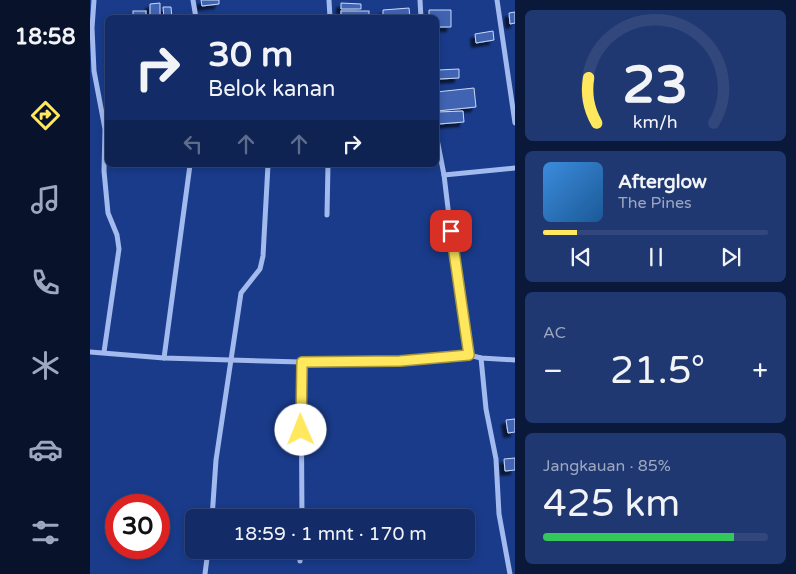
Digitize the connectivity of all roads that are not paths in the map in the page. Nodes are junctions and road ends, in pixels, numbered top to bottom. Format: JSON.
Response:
{"nodes":[{"id":1,"x":94,"y":0,"type":"edge"},
{"id":2,"x":193,"y":0,"type":"edge"},
{"id":3,"x":329,"y":0,"type":"edge"},
{"id":4,"x":420,"y":0,"type":"edge"},
{"id":5,"x":497,"y":0,"type":"edge"},
{"id":6,"x":196,"y":15,"type":"edge"},
{"id":7,"x":330,"y":15,"type":"edge"},
{"id":8,"x":421,"y":15,"type":"edge"},
{"id":9,"x":515,"y":123,"type":"edge"},
{"id":10,"x":439,"y":149,"type":"edge"},
{"id":11,"x":190,"y":167,"type":"edge"},
{"id":12,"x":268,"y":167,"type":"edge"},
{"id":13,"x":328,"y":167,"type":"edge"},
{"id":14,"x":515,"y":168,"type":"edge"},
{"id":15,"x":444,"y":175,"type":"junction"},
{"id":16,"x":327,"y":215,"type":"dead end"},
{"id":17,"x":90,"y":352,"type":"edge"},
{"id":18,"x":104,"y":352,"type":"junction"},
{"id":19,"x":469,"y":355,"type":"junction"},
{"id":20,"x":164,"y":358,"type":"junction"},
{"id":21,"x":481,"y":358,"type":"junction"},
{"id":22,"x":232,"y":360,"type":"junction"},
{"id":23,"x":515,"y":360,"type":"edge"},
{"id":24,"x":302,"y":362,"type":"junction"},
{"id":25,"x":213,"y":509,"type":"edge"},
{"id":26,"x":302,"y":509,"type":"edge"},
{"id":27,"x":206,"y":559,"type":"edge"},
{"id":28,"x":204,"y":574,"type":"edge"},
{"id":29,"x":510,"y":574,"type":"edge"}],
"edges":[{"from":1,"to":18,"type":"street"},
{"from":2,"to":6,"type":"street"},
{"from":3,"to":7,"type":"street"},
{"from":4,"to":8,"type":"street"},
{"from":5,"to":9,"type":"street"},
{"from":10,"to":15,"type":"street"},
{"from":11,"to":20,"type":"street"},
{"from":12,"to":22,"type":"street"},
{"from":13,"to":16,"type":"street"},
{"from":14,"to":15,"type":"street"},
{"from":15,"to":19,"type":"street"},
{"from":17,"to":18,"type":"street"},
{"from":18,"to":20,"type":"street"},
{"from":19,"to":21,"type":"street"},
{"from":19,"to":24,"type":"street"},
{"from":20,"to":22,"type":"street"},
{"from":21,"to":23,"type":"street"},
{"from":21,"to":29,"type":"street"},
{"from":22,"to":24,"type":"street"},
{"from":22,"to":25,"type":"street"},
{"from":24,"to":26,"type":"street"},
{"from":27,"to":28,"type":"street"}]}
